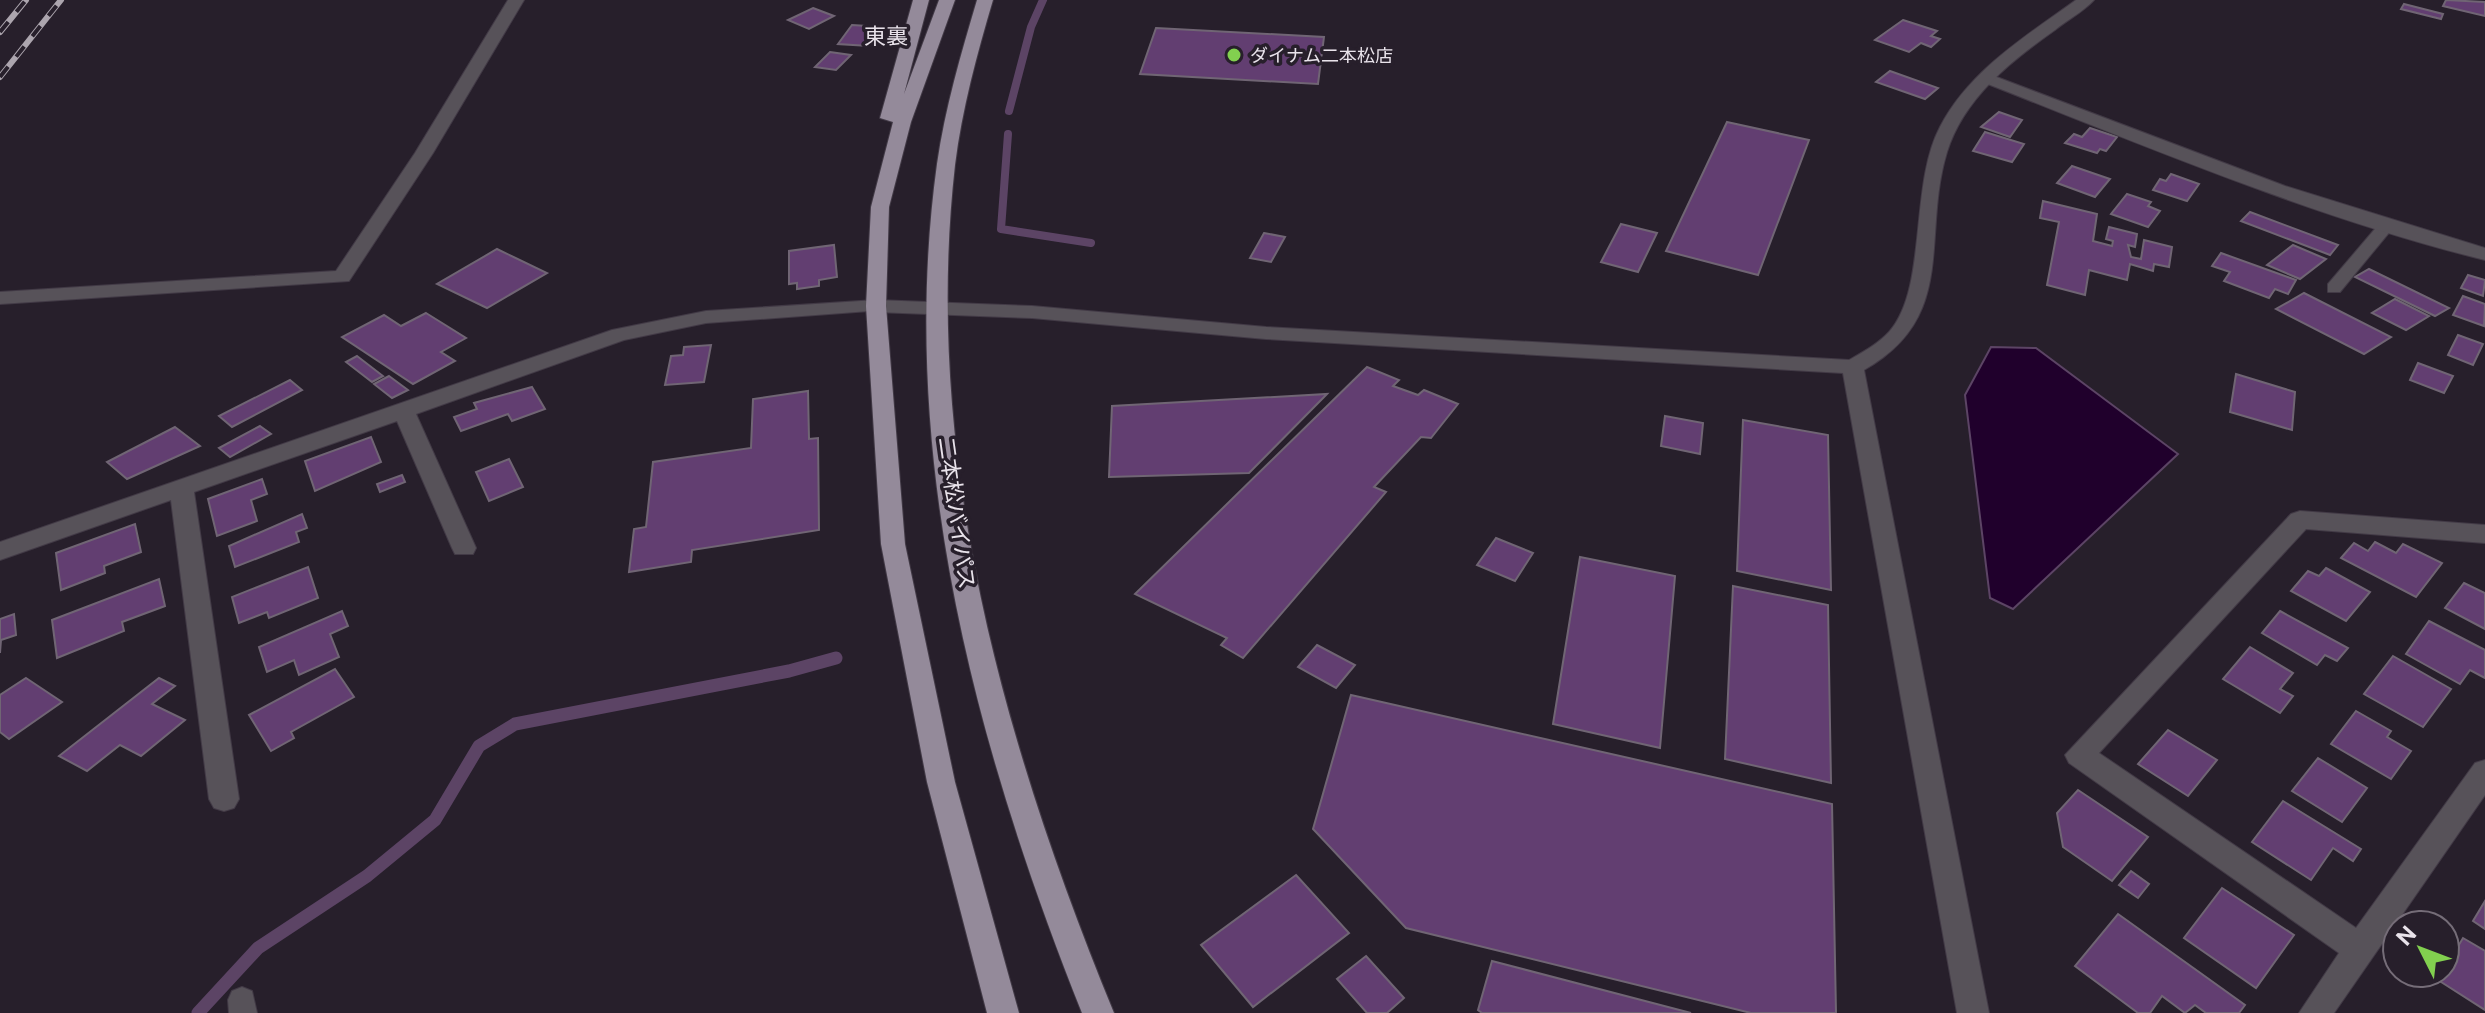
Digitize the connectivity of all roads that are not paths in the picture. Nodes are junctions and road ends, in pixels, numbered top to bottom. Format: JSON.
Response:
{"nodes":[{"id":1,"x":516,"y":0,"type":"edge"},
{"id":2,"x":921,"y":0,"type":"edge"},
{"id":3,"x":947,"y":0,"type":"edge"},
{"id":4,"x":985,"y":0,"type":"edge"},
{"id":5,"x":2086,"y":0,"type":"edge"},
{"id":6,"x":1986,"y":78,"type":"junction"},
{"id":7,"x":880,"y":207,"type":"junction"},
{"id":8,"x":2386,"y":226,"type":"junction"},
{"id":9,"x":2485,"y":254,"type":"edge"},
{"id":10,"x":2334,"y":288,"type":"dead end"},
{"id":11,"x":0,"y":298,"type":"edge"},
{"id":12,"x":876,"y":306,"type":"junction"},
{"id":13,"x":938,"y":307,"type":"junction"},
{"id":14,"x":1853,"y":367,"type":"junction"},
{"id":15,"x":404,"y":411,"type":"junction"},
{"id":16,"x":182,"y":490,"type":"junction"},
{"id":17,"x":2485,"y":534,"type":"edge"},
{"id":18,"x":464,"y":548,"type":"dead end"},
{"id":19,"x":0,"y":551,"type":"edge"},
{"id":20,"x":2485,"y":772,"type":"edge"},
{"id":21,"x":224,"y":799,"type":"dead end"},
{"id":22,"x":2360,"y":949,"type":"junction"},
{"id":23,"x":1003,"y":1013,"type":"edge"},
{"id":24,"x":1098,"y":1013,"type":"edge"},
{"id":25,"x":1973,"y":1013,"type":"edge"},
{"id":26,"x":2315,"y":1013,"type":"edge"}],
"edges":[{"from":1,"to":11,"type":"street"},
{"from":2,"to":7,"type":"highway"},
{"from":3,"to":7,"type":"highway"},
{"from":4,"to":13,"type":"highway","name":"二本松バイパス"},
{"from":5,"to":6,"type":"street"},
{"from":6,"to":8,"type":"street"},
{"from":6,"to":14,"type":"street"},
{"from":7,"to":12,"type":"highway"},
{"from":8,"to":9,"type":"street"},
{"from":8,"to":10,"type":"lane"},
{"from":12,"to":13,"type":"street"},
{"from":12,"to":15,"type":"street"},
{"from":12,"to":23,"type":"highway"},
{"from":13,"to":14,"type":"street"},
{"from":13,"to":24,"type":"highway","name":"二本松バイパス"},
{"from":14,"to":25,"type":"street"},
{"from":15,"to":16,"type":"street"},
{"from":15,"to":18,"type":"street"},
{"from":16,"to":19,"type":"street"},
{"from":16,"to":21,"type":"street"},
{"from":17,"to":22,"type":"street"},
{"from":20,"to":22,"type":"street"},
{"from":22,"to":26,"type":"street"}]}
